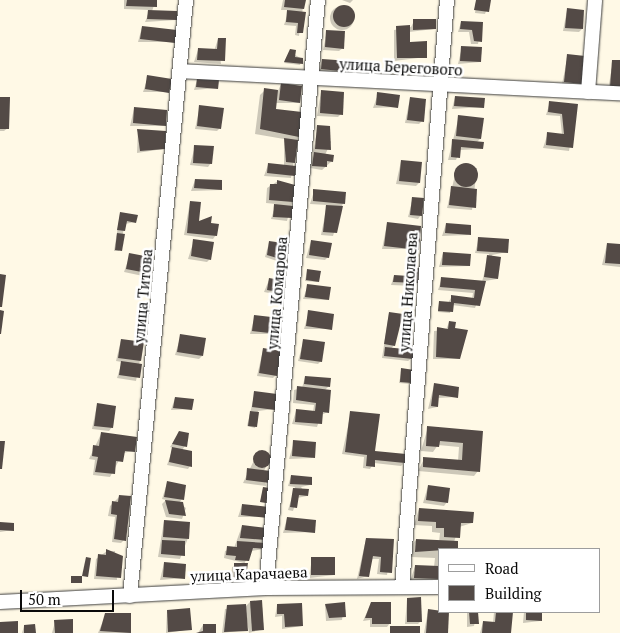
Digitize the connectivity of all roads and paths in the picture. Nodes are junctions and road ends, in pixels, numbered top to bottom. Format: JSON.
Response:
{"nodes":[{"id":1,"x":186,"y":0,"type":"edge"},
{"id":2,"x":318,"y":0,"type":"edge"},
{"id":3,"x":447,"y":0,"type":"edge"},
{"id":4,"x":595,"y":0,"type":"edge"},
{"id":5,"x":180,"y":71,"type":"junction"},
{"id":6,"x":312,"y":79,"type":"junction"},
{"id":7,"x":440,"y":86,"type":"junction"},
{"id":8,"x":588,"y":92,"type":"junction"},
{"id":9,"x":620,"y":94,"type":"edge"},
{"id":10,"x":402,"y":587,"type":"junction"},
{"id":11,"x":438,"y":587,"type":"edge"},
{"id":12,"x":266,"y":588,"type":"junction"},
{"id":13,"x":130,"y":596,"type":"junction"},
{"id":14,"x":0,"y":602,"type":"edge"}],
"edges":[{"from":1,"to":5,"type":"street","name":"улица Титова"},
{"from":2,"to":6,"type":"street","name":"улица Комарова"},
{"from":3,"to":7,"type":"street","name":"улица Николаева"},
{"from":4,"to":8,"type":"street"},
{"from":5,"to":6,"type":"street","name":"улица Берегового"},
{"from":5,"to":13,"type":"street","name":"улица Титова"},
{"from":6,"to":7,"type":"street","name":"улица Берегового"},
{"from":6,"to":12,"type":"street","name":"улица Комарова"},
{"from":7,"to":8,"type":"street","name":"улица Берегового"},
{"from":7,"to":10,"type":"street","name":"улица Николаева"},
{"from":8,"to":9,"type":"street","name":"улица Берегового"},
{"from":10,"to":11,"type":"street","name":"улица Карачаева"},
{"from":10,"to":12,"type":"street","name":"улица Карачаева"},
{"from":12,"to":13,"type":"street","name":"улица Карачаева"},
{"from":13,"to":14,"type":"street","name":"улица Карачаева"}]}
